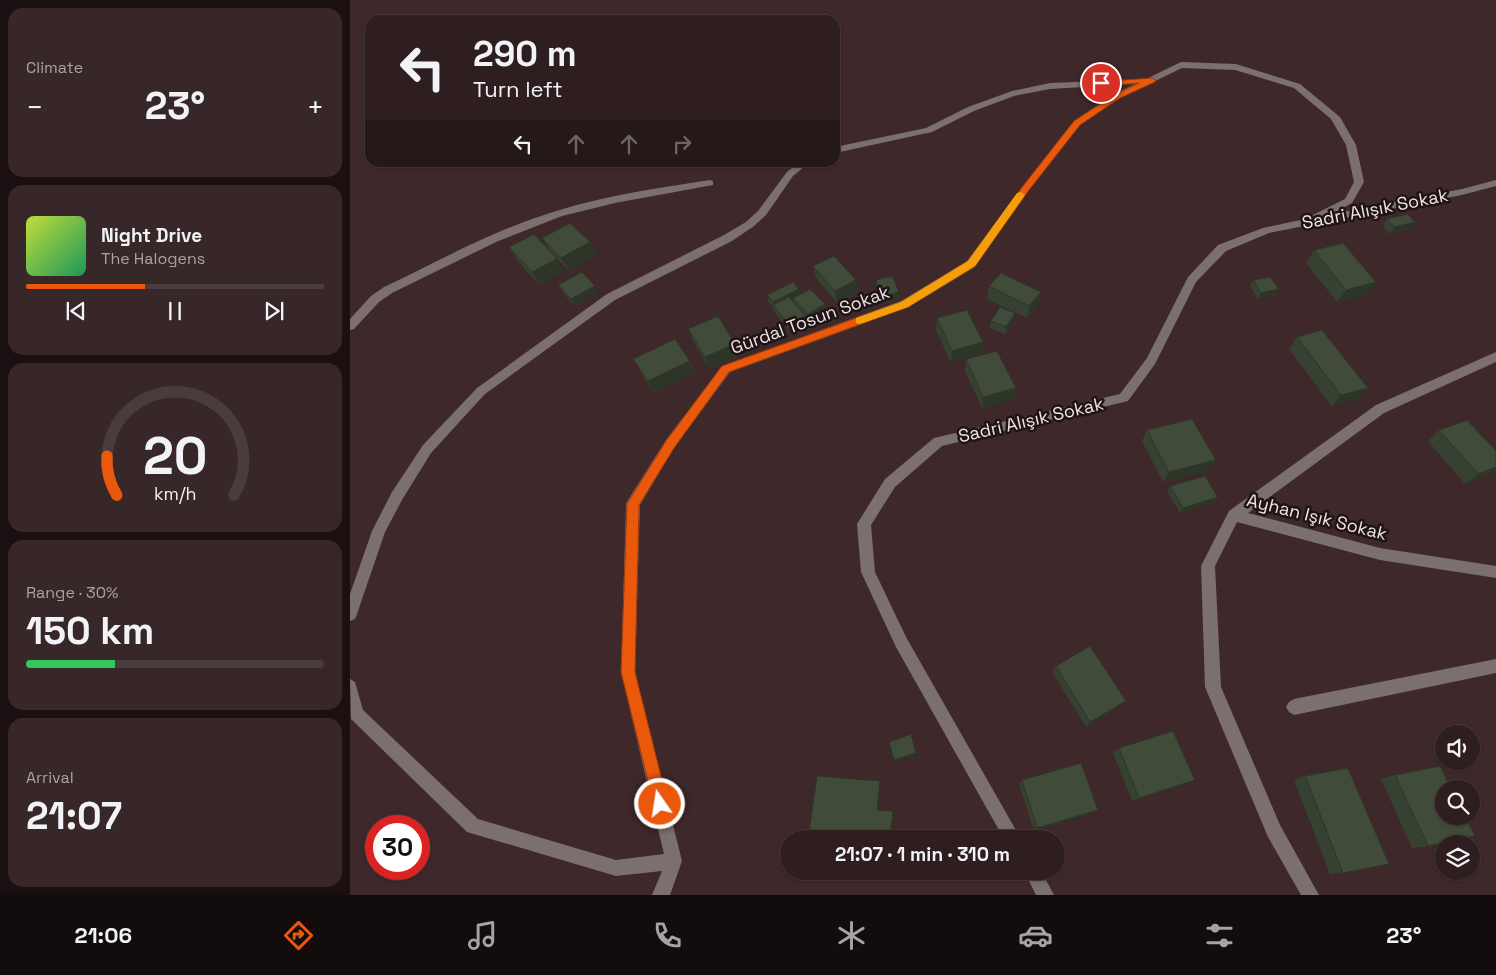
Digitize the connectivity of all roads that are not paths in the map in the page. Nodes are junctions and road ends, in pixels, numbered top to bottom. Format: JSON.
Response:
{"nodes":[{"id":1,"x":1152,"y":80,"type":"junction"},
{"id":2,"x":840,"y":149,"type":"edge"},
{"id":3,"x":799,"y":167,"type":"edge"},
{"id":4,"x":710,"y":183,"type":"dead end"},
{"id":5,"x":1496,"y":183,"type":"edge"},
{"id":6,"x":1308,"y":222,"type":"junction"},
{"id":7,"x":350,"y":326,"type":"edge"},
{"id":8,"x":1496,"y":357,"type":"edge"},
{"id":9,"x":1234,"y":515,"type":"junction"},
{"id":10,"x":1496,"y":572,"type":"edge"},
{"id":11,"x":350,"y":614,"type":"edge"},
{"id":12,"x":1496,"y":666,"type":"edge"},
{"id":13,"x":350,"y":687,"type":"edge"},
{"id":14,"x":1294,"y":707,"type":"dead end"},
{"id":15,"x":1008,"y":830,"type":"edge"},
{"id":16,"x":674,"y":861,"type":"junction"},
{"id":17,"x":1037,"y":880,"type":"edge"},
{"id":18,"x":661,"y":895,"type":"edge"},
{"id":19,"x":1045,"y":895,"type":"edge"},
{"id":20,"x":1310,"y":895,"type":"edge"}],
"edges":[{"from":1,"to":2,"type":"street"},
{"from":1,"to":6,"type":"street","name":"Gürdal Tosun Sokak"},
{"from":1,"to":16,"type":"street","name":"Gürdal Tosun Sokak"},
{"from":3,"to":11,"type":"street"},
{"from":4,"to":7,"type":"street"},
{"from":5,"to":6,"type":"street","name":"Sadri Alışık Sokak"},
{"from":6,"to":15,"type":"street","name":"Sadri Alışık Sokak"},
{"from":8,"to":9,"type":"street"},
{"from":9,"to":10,"type":"street","name":"Ayhan Işık Sokak"},
{"from":9,"to":20,"type":"street","name":"Ayhan Işık Sokak"},
{"from":12,"to":14,"type":"street"},
{"from":13,"to":16,"type":"street"},
{"from":16,"to":18,"type":"street"},
{"from":17,"to":19,"type":"street"}]}
